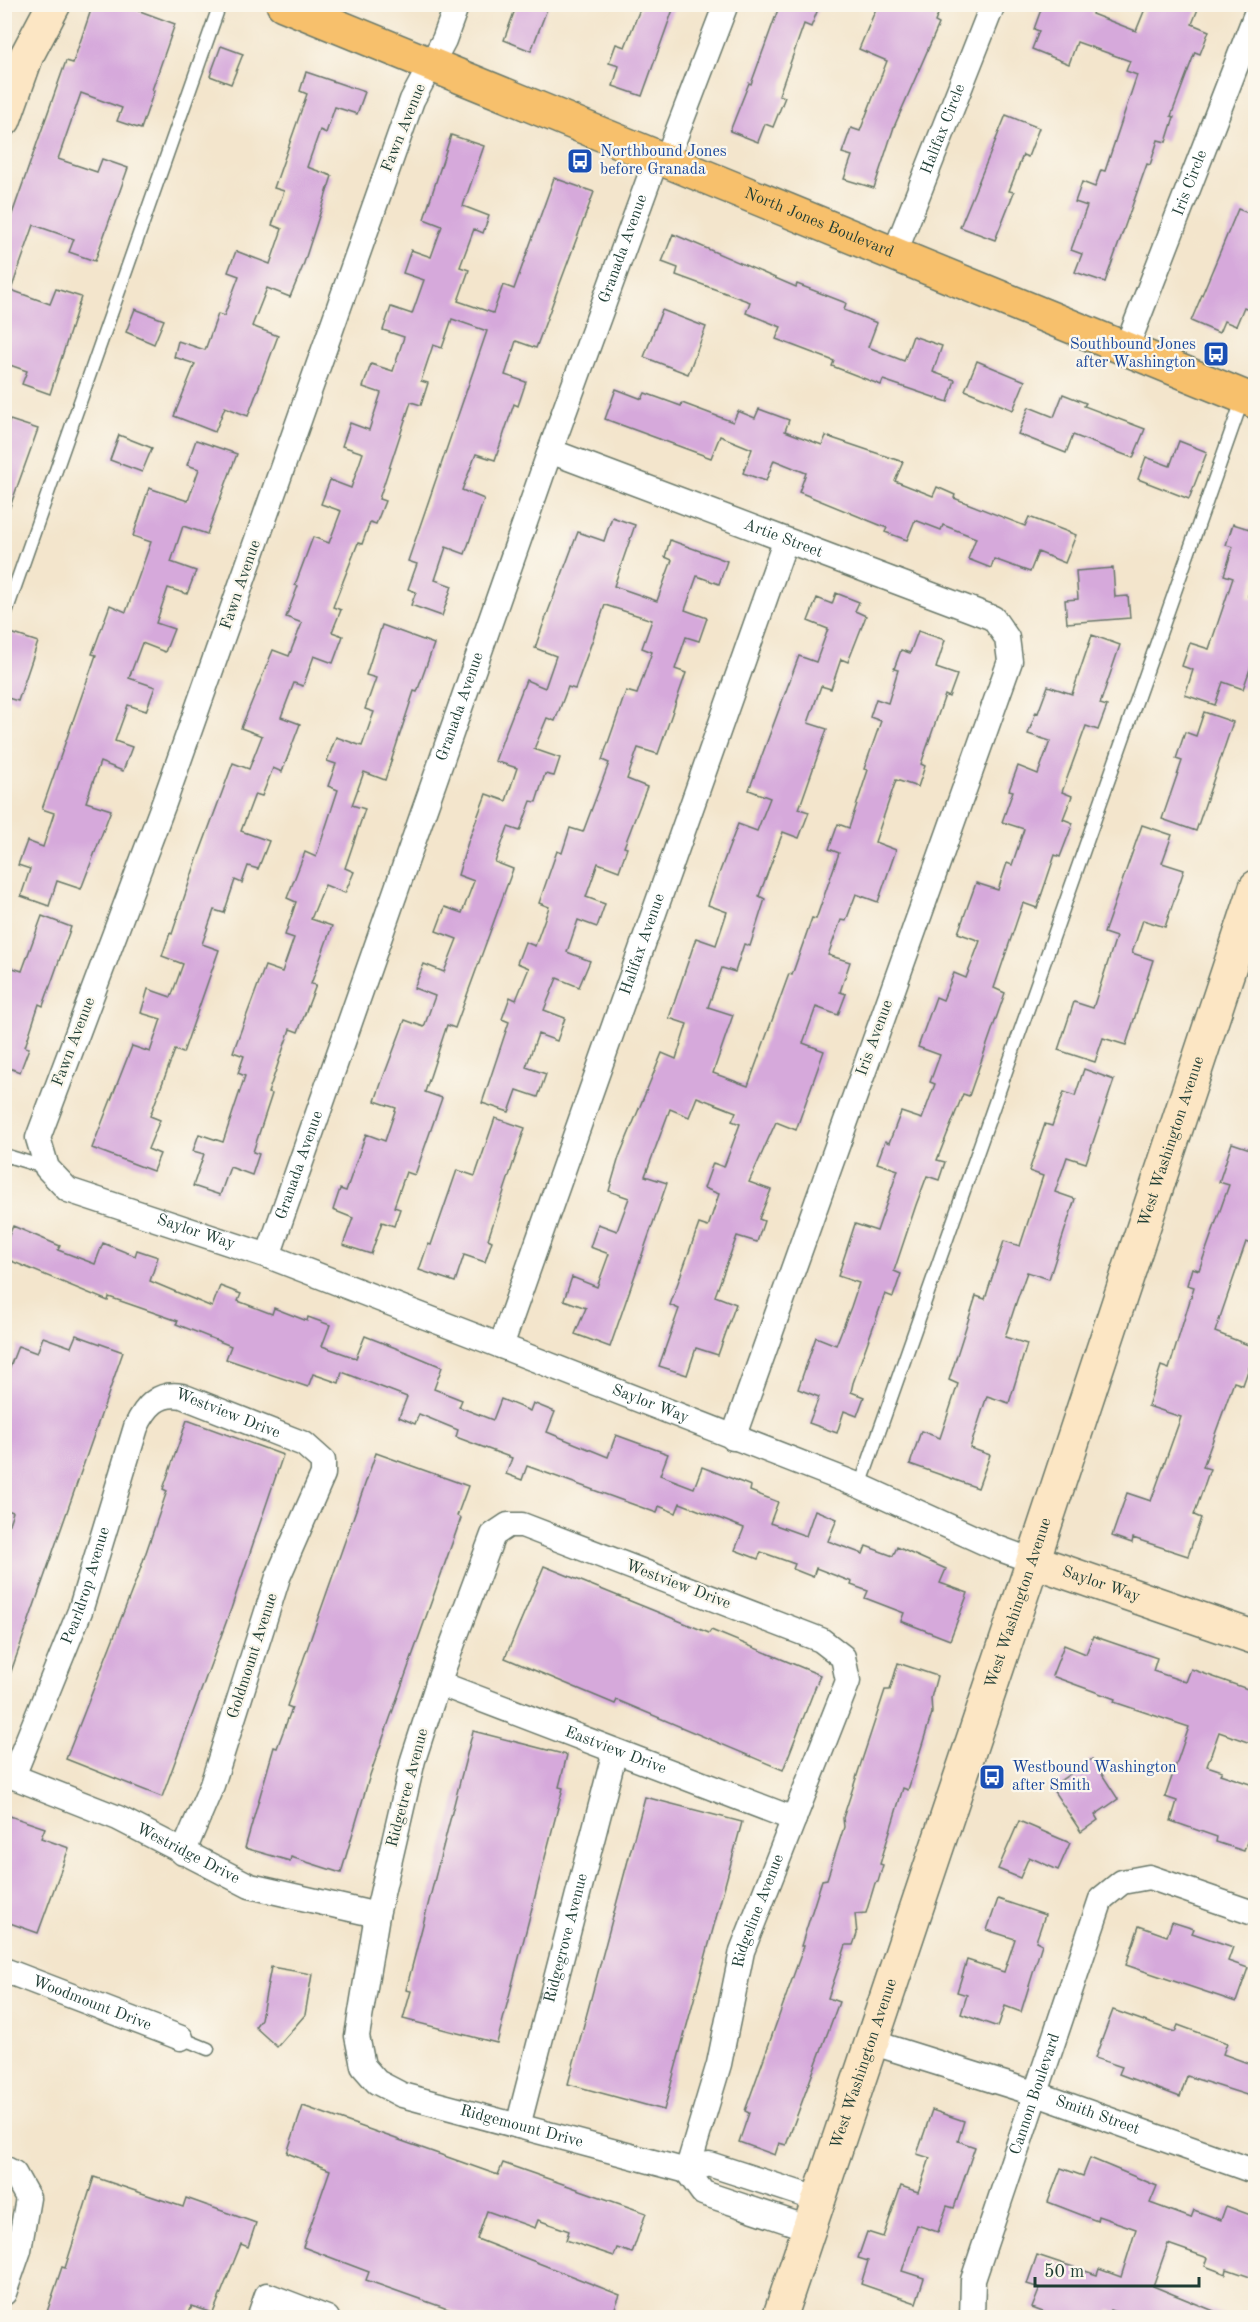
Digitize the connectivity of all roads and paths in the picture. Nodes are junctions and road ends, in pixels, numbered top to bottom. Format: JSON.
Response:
{"nodes":[{"id":1,"x":54,"y":4,"type":"edge"},
{"id":2,"x":220,"y":4,"type":"edge"},
{"id":3,"x":283,"y":4,"type":"edge"},
{"id":4,"x":457,"y":4,"type":"edge"},
{"id":5,"x":726,"y":4,"type":"edge"},
{"id":6,"x":993,"y":4,"type":"edge"},
{"id":7,"x":1256,"y":14,"type":"edge"},
{"id":8,"x":430,"y":66,"type":"junction"},
{"id":9,"x":4,"y":120,"type":"edge"},
{"id":10,"x":662,"y":159,"type":"junction"},
{"id":11,"x":894,"y":255,"type":"junction"},
{"id":12,"x":1125,"y":349,"type":"junction"},
{"id":13,"x":1250,"y":400,"type":"edge"},
{"id":14,"x":550,"y":451,"type":"junction"},
{"id":15,"x":785,"y":542,"type":"junction"},
{"id":16,"x":4,"y":618,"type":"edge"},
{"id":17,"x":1007,"y":638,"type":"joint"},
{"id":18,"x":1256,"y":887,"type":"edge"},
{"id":19,"x":4,"y":1155,"type":"edge"},
{"id":20,"x":46,"y":1168,"type":"junction"},
{"id":21,"x":268,"y":1256,"type":"junction"},
{"id":22,"x":501,"y":1346,"type":"junction"},
{"id":23,"x":159,"y":1397,"type":"joint"},
{"id":24,"x":733,"y":1438,"type":"junction"},
{"id":25,"x":323,"y":1461,"type":"joint"},
{"id":26,"x":860,"y":1486,"type":"junction"},
{"id":27,"x":508,"y":1525,"type":"joint"},
{"id":28,"x":1033,"y":1561,"type":"junction"},
{"id":29,"x":1256,"y":1638,"type":"edge"},
{"id":30,"x":843,"y":1657,"type":"joint"},
{"id":31,"x":438,"y":1683,"type":"junction"},
{"id":32,"x":615,"y":1751,"type":"junction"},
{"id":33,"x":9,"y":1774,"type":"edge"},
{"id":34,"x":794,"y":1818,"type":"junction"},
{"id":35,"x":183,"y":1853,"type":"junction"},
{"id":36,"x":1256,"y":1914,"type":"edge"},
{"id":37,"x":377,"y":1916,"type":"junction"},
{"id":38,"x":4,"y":1970,"type":"edge"},
{"id":39,"x":181,"y":2038,"type":"joint"},
{"id":40,"x":871,"y":2042,"type":"junction"},
{"id":41,"x":208,"y":2049,"type":"dead end"},
{"id":42,"x":363,"y":2066,"type":"joint"},
{"id":43,"x":1037,"y":2094,"type":"junction"},
{"id":44,"x":518,"y":2126,"type":"junction"},
{"id":45,"x":4,"y":2168,"type":"edge"},
{"id":46,"x":687,"y":2171,"type":"junction"},
{"id":47,"x":1256,"y":2172,"type":"edge"},
{"id":48,"x":813,"y":2213,"type":"junction"},
{"id":49,"x":4,"y":2293,"type":"edge"},
{"id":50,"x":263,"y":2306,"type":"edge"},
{"id":51,"x":327,"y":2318,"type":"edge"},
{"id":52,"x":779,"y":2318,"type":"edge"},
{"id":53,"x":972,"y":2318,"type":"edge"}],
"edges":[{"from":1,"to":9,"type":"main road"},
{"from":2,"to":16,"type":"lane"},
{"from":3,"to":8,"type":"main road","name":"North Jones Boulevard"},
{"from":4,"to":8,"type":"street","name":"Fawn Avenue"},
{"from":5,"to":10,"type":"street","name":"Granada Avenue"},
{"from":6,"to":11,"type":"street","name":"Halifax Circle"},
{"from":7,"to":12,"type":"street","name":"Iris Circle"},
{"from":8,"to":10,"type":"main road","name":"North Jones Boulevard"},
{"from":8,"to":20,"type":"street","name":"Fawn Avenue"},
{"from":10,"to":11,"type":"main road","name":"North Jones Boulevard"},
{"from":10,"to":14,"type":"street","name":"Granada Avenue"},
{"from":11,"to":12,"type":"main road","name":"North Jones Boulevard"},
{"from":12,"to":13,"type":"main road","name":"North Jones Boulevard"},
{"from":13,"to":26,"type":"lane"},
{"from":14,"to":15,"type":"street","name":"Artie Street"},
{"from":14,"to":21,"type":"street","name":"Granada Avenue"},
{"from":15,"to":17,"type":"street","name":"Artie Street"},
{"from":15,"to":22,"type":"street","name":"Halifax Avenue"},
{"from":17,"to":24,"type":"street","name":"Iris Avenue"},
{"from":18,"to":28,"type":"main road","name":"West Washington Avenue"},
{"from":19,"to":20,"type":"lane"},
{"from":20,"to":21,"type":"street","name":"Saylor Way"},
{"from":21,"to":22,"type":"street","name":"Saylor Way"},
{"from":22,"to":24,"type":"street","name":"Saylor Way"},
{"from":23,"to":25,"type":"street","name":"Westview Drive"},
{"from":23,"to":33,"type":"street","name":"Pearldrop Avenue"},
{"from":24,"to":26,"type":"street","name":"Saylor Way"},
{"from":25,"to":35,"type":"street","name":"Goldmount Avenue"},
{"from":26,"to":28,"type":"street","name":"Saylor Way"},
{"from":27,"to":30,"type":"street","name":"Westview Drive"},
{"from":27,"to":31,"type":"street","name":"Ridgetree Avenue"},
{"from":28,"to":29,"type":"main road","name":"Saylor Way"},
{"from":28,"to":40,"type":"main road","name":"West Washington Avenue"},
{"from":30,"to":34,"type":"street","name":"Ridgeline Avenue"},
{"from":31,"to":32,"type":"street","name":"Eastview Drive"},
{"from":31,"to":37,"type":"street","name":"Ridgetree Avenue"},
{"from":32,"to":34,"type":"street","name":"Eastview Drive"},
{"from":32,"to":44,"type":"street","name":"Ridgegrove Avenue"},
{"from":33,"to":35,"type":"street","name":"Westridge Drive"},
{"from":34,"to":46,"type":"street","name":"Ridgeline Avenue"},
{"from":35,"to":37,"type":"street","name":"Westridge Drive"},
{"from":36,"to":43,"type":"street","name":"Cannon Boulevard"},
{"from":37,"to":42,"type":"street","name":"Ridgetree Avenue"},
{"from":38,"to":39,"type":"street","name":"Woodmount Drive"},
{"from":39,"to":41,"type":"lane"},
{"from":40,"to":43,"type":"street","name":"Smith Street"},
{"from":40,"to":48,"type":"main road","name":"West Washington Avenue"},
{"from":42,"to":44,"type":"street","name":"Ridgemount Drive"},
{"from":43,"to":47,"type":"street","name":"Smith Street"},
{"from":43,"to":53,"type":"street","name":"Cannon Boulevard"},
{"from":44,"to":46,"type":"street","name":"Ridgemount Drive"},
{"from":45,"to":49,"type":"street"},
{"from":46,"to":48,"type":"street"},
{"from":48,"to":52,"type":"main road","name":"West Washington Avenue"},
{"from":50,"to":51,"type":"street"}]}
